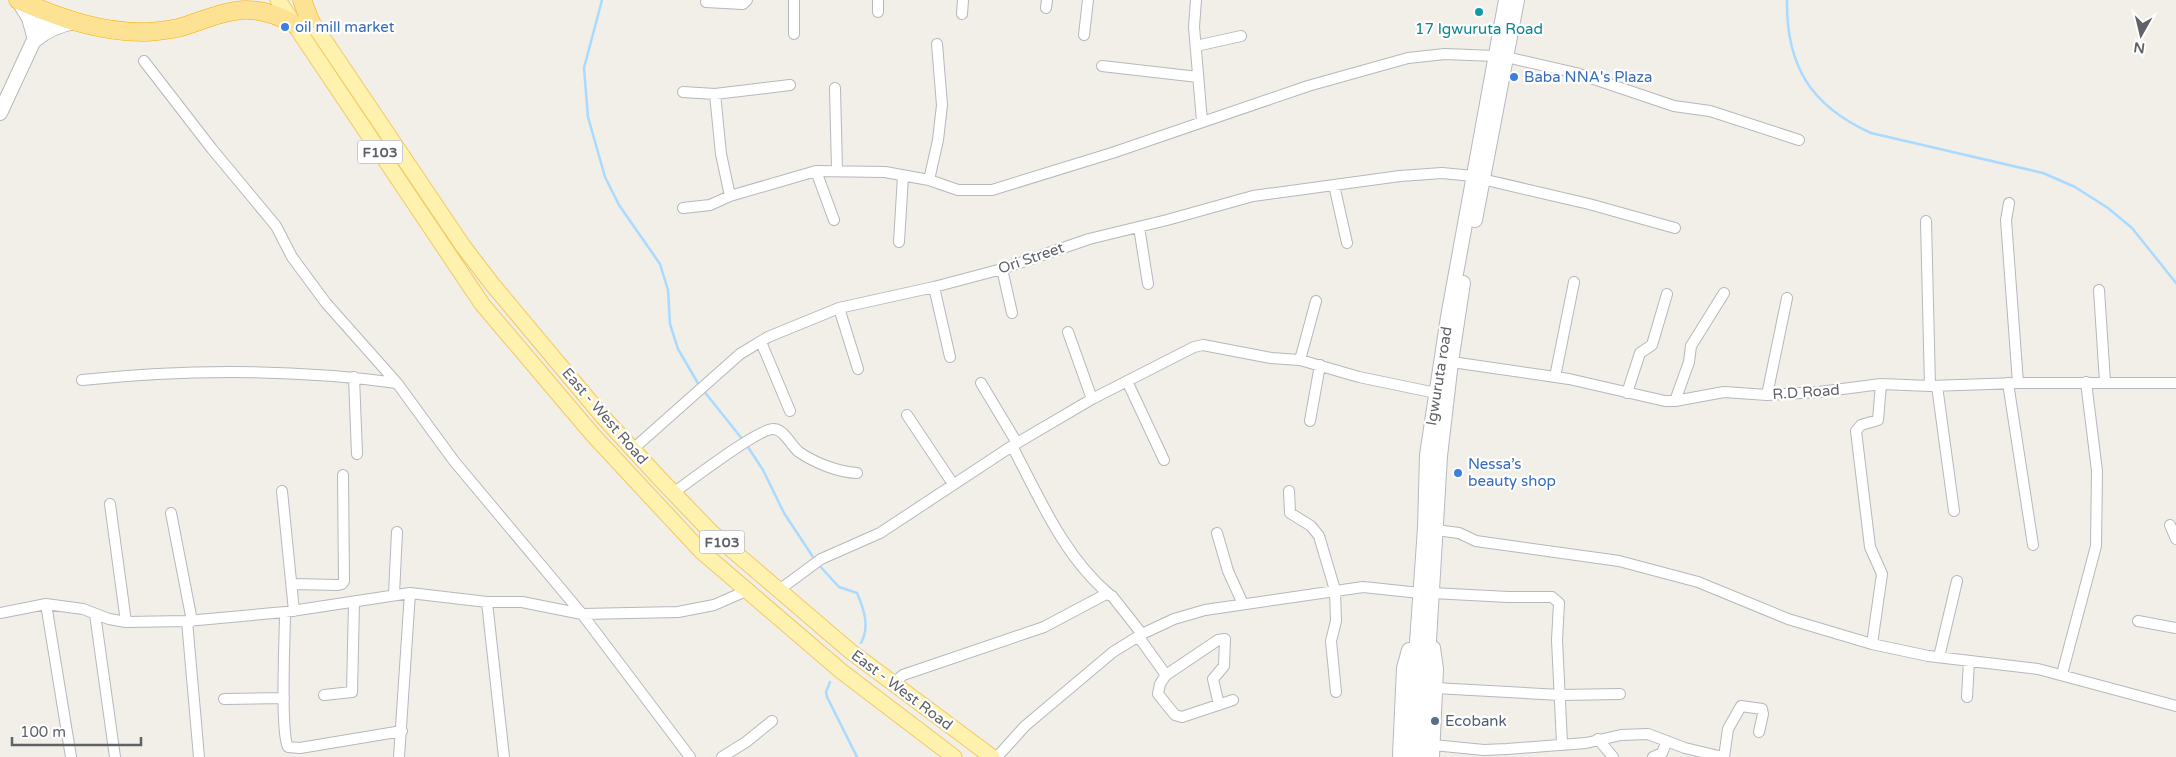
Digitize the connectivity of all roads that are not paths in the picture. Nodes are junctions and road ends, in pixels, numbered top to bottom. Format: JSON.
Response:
{"nodes":[{"id":1,"x":18,"y":0,"type":"edge"},
{"id":2,"x":214,"y":0,"type":"edge"},
{"id":3,"x":278,"y":0,"type":"edge"},
{"id":4,"x":297,"y":0,"type":"edge"},
{"id":5,"x":302,"y":0,"type":"edge"},
{"id":6,"x":747,"y":0,"type":"edge"},
{"id":7,"x":794,"y":0,"type":"edge"},
{"id":8,"x":878,"y":0,"type":"edge"},
{"id":9,"x":962,"y":0,"type":"edge"},
{"id":10,"x":1088,"y":0,"type":"edge"},
{"id":11,"x":1196,"y":0,"type":"edge"},
{"id":12,"x":1506,"y":0,"type":"edge"},
{"id":13,"x":1516,"y":0,"type":"edge"},
{"id":14,"x":706,"y":2,"type":"dead end"},
{"id":15,"x":47,"y":12,"type":"junction"},
{"id":16,"x":878,"y":12,"type":"dead end"},
{"id":17,"x":962,"y":14,"type":"dead end"},
{"id":18,"x":204,"y":17,"type":"junction"},
{"id":19,"x":74,"y":22,"type":"junction"},
{"id":20,"x":302,"y":22,"type":"junction"},
{"id":21,"x":794,"y":34,"type":"dead end"},
{"id":22,"x":1084,"y":34,"type":"dead end"},
{"id":23,"x":1241,"y":36,"type":"dead end"},
{"id":24,"x":34,"y":40,"type":"junction"},
{"id":25,"x":937,"y":44,"type":"dead end"},
{"id":26,"x":1196,"y":46,"type":"junction"},
{"id":27,"x":1501,"y":57,"type":"junction"},
{"id":28,"x":144,"y":61,"type":"dead end"},
{"id":29,"x":1102,"y":66,"type":"dead end"},
{"id":30,"x":1198,"y":77,"type":"junction"},
{"id":31,"x":790,"y":85,"type":"dead end"},
{"id":32,"x":835,"y":88,"type":"dead end"},
{"id":33,"x":683,"y":92,"type":"dead end"},
{"id":34,"x":715,"y":94,"type":"junction"},
{"id":35,"x":0,"y":113,"type":"edge"},
{"id":36,"x":367,"y":119,"type":"junction"},
{"id":37,"x":1202,"y":121,"type":"junction"},
{"id":38,"x":1799,"y":140,"type":"dead end"},
{"id":39,"x":816,"y":171,"type":"junction"},
{"id":40,"x":837,"y":171,"type":"junction"},
{"id":41,"x":903,"y":176,"type":"junction"},
{"id":42,"x":1477,"y":177,"type":"junction"},
{"id":43,"x":928,"y":180,"type":"junction"},
{"id":44,"x":1334,"y":185,"type":"junction"},
{"id":45,"x":730,"y":196,"type":"junction"},
{"id":46,"x":2009,"y":203,"type":"dead end"},
{"id":47,"x":683,"y":208,"type":"dead end"},
{"id":48,"x":834,"y":220,"type":"dead end"},
{"id":49,"x":1926,"y":221,"type":"dead end"},
{"id":50,"x":1139,"y":227,"type":"junction"},
{"id":51,"x":1675,"y":228,"type":"dead end"},
{"id":52,"x":899,"y":242,"type":"dead end"},
{"id":53,"x":1347,"y":244,"type":"dead end"},
{"id":54,"x":1002,"y":269,"type":"junction"},
{"id":55,"x":1574,"y":282,"type":"dead end"},
{"id":56,"x":1148,"y":284,"type":"dead end"},
{"id":57,"x":934,"y":287,"type":"junction"},
{"id":58,"x":2099,"y":290,"type":"dead end"},
{"id":59,"x":1724,"y":293,"type":"dead end"},
{"id":60,"x":1667,"y":294,"type":"dead end"},
{"id":61,"x":1787,"y":298,"type":"dead end"},
{"id":62,"x":1316,"y":301,"type":"dead end"},
{"id":63,"x":838,"y":308,"type":"junction"},
{"id":64,"x":1012,"y":313,"type":"dead end"},
{"id":65,"x":1068,"y":332,"type":"dead end"},
{"id":66,"x":761,"y":342,"type":"junction"},
{"id":67,"x":950,"y":357,"type":"dead end"},
{"id":68,"x":1300,"y":360,"type":"junction"},
{"id":69,"x":1446,"y":361,"type":"junction"},
{"id":70,"x":1320,"y":365,"type":"junction"},
{"id":71,"x":858,"y":369,"type":"dead end"},
{"id":72,"x":354,"y":377,"type":"junction"},
{"id":73,"x":1555,"y":377,"type":"junction"},
{"id":74,"x":82,"y":380,"type":"dead end"},
{"id":75,"x":1127,"y":381,"type":"junction"},
{"id":76,"x":2086,"y":382,"type":"junction"},
{"id":77,"x":2106,"y":382,"type":"junction"},
{"id":78,"x":397,"y":383,"type":"junction"},
{"id":79,"x":981,"y":383,"type":"dead end"},
{"id":80,"x":2013,"y":383,"type":"junction"},
{"id":81,"x":2176,"y":383,"type":"edge"},
{"id":82,"x":1881,"y":384,"type":"junction"},
{"id":83,"x":1933,"y":386,"type":"junction"},
{"id":84,"x":1436,"y":392,"type":"junction"},
{"id":85,"x":1627,"y":393,"type":"junction"},
{"id":86,"x":1767,"y":395,"type":"junction"},
{"id":87,"x":1092,"y":399,"type":"junction"},
{"id":88,"x":1675,"y":401,"type":"junction"},
{"id":89,"x":790,"y":411,"type":"dead end"},
{"id":90,"x":907,"y":415,"type":"dead end"},
{"id":91,"x":1310,"y":421,"type":"dead end"},
{"id":92,"x":1015,"y":444,"type":"junction"},
{"id":93,"x":633,"y":449,"type":"junction"},
{"id":94,"x":357,"y":454,"type":"dead end"},
{"id":95,"x":1164,"y":460,"type":"dead end"},
{"id":96,"x":857,"y":473,"type":"dead end"},
{"id":97,"x":343,"y":475,"type":"dead end"},
{"id":98,"x":953,"y":484,"type":"junction"},
{"id":99,"x":1288,"y":491,"type":"dead end"},
{"id":100,"x":282,"y":492,"type":"dead end"},
{"id":101,"x":673,"y":493,"type":"junction"},
{"id":102,"x":110,"y":504,"type":"dead end"},
{"id":103,"x":1954,"y":510,"type":"dead end"},
{"id":104,"x":171,"y":513,"type":"dead end"},
{"id":105,"x":2170,"y":525,"type":"dead end"},
{"id":106,"x":1436,"y":530,"type":"junction"},
{"id":107,"x":396,"y":532,"type":"dead end"},
{"id":108,"x":1217,"y":533,"type":"dead end"},
{"id":109,"x":2176,"y":538,"type":"edge"},
{"id":110,"x":2033,"y":544,"type":"dead end"},
{"id":111,"x":1957,"y":581,"type":"dead end"},
{"id":112,"x":292,"y":584,"type":"junction"},
{"id":113,"x":779,"y":590,"type":"junction"},
{"id":114,"x":1335,"y":590,"type":"junction"},
{"id":115,"x":746,"y":591,"type":"junction"},
{"id":116,"x":410,"y":593,"type":"junction"},
{"id":117,"x":1426,"y":593,"type":"junction"},
{"id":118,"x":394,"y":594,"type":"junction"},
{"id":119,"x":1110,"y":595,"type":"junction"},
{"id":120,"x":354,"y":602,"type":"junction"},
{"id":121,"x":487,"y":602,"type":"junction"},
{"id":122,"x":46,"y":604,"type":"junction"},
{"id":123,"x":1243,"y":604,"type":"junction"},
{"id":124,"x":290,"y":611,"type":"junction"},
{"id":125,"x":0,"y":613,"type":"edge"},
{"id":126,"x":95,"y":614,"type":"junction"},
{"id":127,"x":582,"y":614,"type":"junction"},
{"id":128,"x":190,"y":621,"type":"junction"},
{"id":129,"x":2138,"y":621,"type":"dead end"},
{"id":130,"x":126,"y":622,"type":"junction"},
{"id":131,"x":1423,"y":623,"type":"junction"},
{"id":132,"x":2176,"y":628,"type":"edge"},
{"id":133,"x":1140,"y":635,"type":"junction"},
{"id":134,"x":1872,"y":644,"type":"junction"},
{"id":135,"x":1939,"y":656,"type":"junction"},
{"id":136,"x":1969,"y":661,"type":"junction"},
{"id":137,"x":2062,"y":674,"type":"junction"},
{"id":138,"x":1166,"y":675,"type":"junction"},
{"id":139,"x":893,"y":684,"type":"junction"},
{"id":140,"x":1435,"y":688,"type":"junction"},
{"id":141,"x":1336,"y":692,"type":"dead end"},
{"id":142,"x":1620,"y":694,"type":"dead end"},
{"id":143,"x":324,"y":695,"type":"dead end"},
{"id":144,"x":1560,"y":695,"type":"junction"},
{"id":145,"x":1968,"y":697,"type":"dead end"},
{"id":146,"x":224,"y":698,"type":"dead end"},
{"id":147,"x":284,"y":698,"type":"junction"},
{"id":148,"x":1233,"y":700,"type":"dead end"},
{"id":149,"x":1219,"y":705,"type":"junction"},
{"id":150,"x":2176,"y":706,"type":"edge"},
{"id":151,"x":772,"y":721,"type":"dead end"},
{"id":152,"x":402,"y":731,"type":"junction"},
{"id":153,"x":1759,"y":732,"type":"dead end"},
{"id":154,"x":1598,"y":739,"type":"junction"},
{"id":155,"x":1667,"y":741,"type":"junction"},
{"id":156,"x":1562,"y":743,"type":"junction"},
{"id":157,"x":1507,"y":749,"type":"junction"},
{"id":158,"x":1433,"y":751,"type":"edge"},
{"id":159,"x":71,"y":757,"type":"edge"},
{"id":160,"x":115,"y":757,"type":"edge"},
{"id":161,"x":199,"y":757,"type":"edge"},
{"id":162,"x":399,"y":757,"type":"edge"},
{"id":163,"x":504,"y":757,"type":"edge"},
{"id":164,"x":690,"y":757,"type":"edge"},
{"id":165,"x":722,"y":757,"type":"edge"},
{"id":166,"x":954,"y":757,"type":"edge"},
{"id":167,"x":992,"y":757,"type":"edge"},
{"id":168,"x":997,"y":757,"type":"edge"},
{"id":169,"x":1400,"y":757,"type":"edge"},
{"id":170,"x":1409,"y":757,"type":"edge"},
{"id":171,"x":1422,"y":757,"type":"edge"},
{"id":172,"x":1519,"y":757,"type":"edge"},
{"id":173,"x":1613,"y":757,"type":"edge"},
{"id":174,"x":1653,"y":757,"type":"edge"},
{"id":175,"x":1724,"y":757,"type":"edge"}],
"edges":[{"from":1,"to":15,"type":"highway"},
{"from":1,"to":24,"type":"main road"},
{"from":2,"to":18,"type":"highway"},
{"from":3,"to":20,"type":"main road","name":"East - West Road","number":"F103"},
{"from":4,"to":20,"type":"main road","name":"East - West Road","number":"F103"},
{"from":5,"to":20,"type":"highway"},
{"from":6,"to":14,"type":"street"},
{"from":7,"to":21,"type":"street"},
{"from":8,"to":16,"type":"street"},
{"from":9,"to":17,"type":"street"},
{"from":10,"to":22,"type":"street"},
{"from":11,"to":26,"type":"street"},
{"from":12,"to":27,"type":"main road","name":"Igwuruta road"},
{"from":13,"to":27,"type":"main road","name":"Igwuruta road"},
{"from":15,"to":19,"type":"highway"},
{"from":15,"to":24,"type":"main road"},
{"from":18,"to":19,"type":"highway"},
{"from":18,"to":20,"type":"highway"},
{"from":19,"to":24,"type":"main road"},
{"from":20,"to":36,"type":"main road","name":"East - West Road","number":"F103"},
{"from":23,"to":26,"type":"street"},
{"from":24,"to":35,"type":"main road"},
{"from":25,"to":43,"type":"street"},
{"from":26,"to":30,"type":"street"},
{"from":27,"to":37,"type":"street"},
{"from":27,"to":38,"type":"street"},
{"from":27,"to":42,"type":"main road","name":"Igwuruta road"},
{"from":28,"to":78,"type":"street"},
{"from":29,"to":30,"type":"street"},
{"from":30,"to":37,"type":"street"},
{"from":31,"to":34,"type":"street"},
{"from":32,"to":40,"type":"street"},
{"from":33,"to":34,"type":"street"},
{"from":34,"to":45,"type":"street"},
{"from":36,"to":93,"type":"main road","name":"East - West Road","number":"F103"},
{"from":36,"to":115,"type":"main road","name":"East - West Road","number":"F103"},
{"from":37,"to":43,"type":"street"},
{"from":39,"to":40,"type":"street"},
{"from":39,"to":45,"type":"street"},
{"from":39,"to":48,"type":"street"},
{"from":40,"to":41,"type":"street"},
{"from":41,"to":43,"type":"street"},
{"from":41,"to":52,"type":"street"},
{"from":42,"to":44,"type":"street","name":"Ori Street"},
{"from":42,"to":51,"type":"street","name":"Ori Street"},
{"from":42,"to":69,"type":"main road","name":"Igwuruta road"},
{"from":44,"to":50,"type":"street","name":"Ori Street"},
{"from":44,"to":53,"type":"street"},
{"from":45,"to":47,"type":"street"},
{"from":46,"to":80,"type":"street"},
{"from":49,"to":83,"type":"street"},
{"from":50,"to":54,"type":"street","name":"Ori Street"},
{"from":50,"to":56,"type":"street"},
{"from":54,"to":57,"type":"street","name":"Ori Street"},
{"from":54,"to":64,"type":"street"},
{"from":55,"to":73,"type":"street"},
{"from":57,"to":63,"type":"street","name":"Ori Street"},
{"from":57,"to":67,"type":"street"},
{"from":58,"to":77,"type":"street"},
{"from":59,"to":88,"type":"street"},
{"from":60,"to":85,"type":"street"},
{"from":61,"to":86,"type":"street"},
{"from":62,"to":68,"type":"street"},
{"from":63,"to":66,"type":"street","name":"Ori Street"},
{"from":63,"to":71,"type":"street"},
{"from":65,"to":87,"type":"street"},
{"from":66,"to":89,"type":"street"},
{"from":66,"to":93,"type":"street","name":"Ori Street"},
{"from":68,"to":70,"type":"street"},
{"from":68,"to":75,"type":"street"},
{"from":69,"to":73,"type":"street","name":"R.D Road"},
{"from":69,"to":84,"type":"main road","name":"Igwuruta road"},
{"from":69,"to":106,"type":"main road","name":"Igwuruta road"},
{"from":70,"to":84,"type":"street"},
{"from":70,"to":91,"type":"street"},
{"from":72,"to":74,"type":"street"},
{"from":72,"to":78,"type":"street"},
{"from":72,"to":94,"type":"street"},
{"from":73,"to":85,"type":"street","name":"R.D Road"},
{"from":75,"to":87,"type":"street"},
{"from":75,"to":95,"type":"street"},
{"from":76,"to":77,"type":"street","name":"R.D Road"},
{"from":76,"to":80,"type":"street","name":"R.D Road"},
{"from":76,"to":137,"type":"street"},
{"from":77,"to":81,"type":"street","name":"R.D Road"},
{"from":78,"to":127,"type":"street"},
{"from":79,"to":92,"type":"street"},
{"from":80,"to":83,"type":"street","name":"R.D Road"},
{"from":80,"to":110,"type":"street"},
{"from":82,"to":83,"type":"street","name":"R.D Road"},
{"from":82,"to":86,"type":"street","name":"R.D Road"},
{"from":82,"to":134,"type":"street"},
{"from":83,"to":103,"type":"street"},
{"from":84,"to":117,"type":"main road","name":"Igwuruta road"},
{"from":85,"to":88,"type":"street","name":"R.D Road"},
{"from":86,"to":88,"type":"street","name":"R.D Road"},
{"from":87,"to":92,"type":"street"},
{"from":90,"to":98,"type":"street"},
{"from":92,"to":98,"type":"street"},
{"from":92,"to":119,"type":"street"},
{"from":93,"to":101,"type":"main road","name":"East - West Road","number":"F103"},
{"from":96,"to":101,"type":"street"},
{"from":97,"to":112,"type":"street"},
{"from":98,"to":113,"type":"street"},
{"from":99,"to":114,"type":"street"},
{"from":100,"to":112,"type":"street"},
{"from":101,"to":113,"type":"main road","name":"East - West Road","number":"F103"},
{"from":102,"to":130,"type":"street"},
{"from":104,"to":128,"type":"street"},
{"from":105,"to":109,"type":"street"},
{"from":106,"to":117,"type":"main road","name":"Igwuruta road"},
{"from":106,"to":134,"type":"street"},
{"from":107,"to":118,"type":"street"},
{"from":108,"to":123,"type":"street"},
{"from":111,"to":135,"type":"street"},
{"from":112,"to":124,"type":"street"},
{"from":113,"to":139,"type":"main road","name":"East - West Road","number":"F103"},
{"from":114,"to":117,"type":"street"},
{"from":114,"to":123,"type":"street"},
{"from":114,"to":141,"type":"street"},
{"from":115,"to":127,"type":"street"},
{"from":115,"to":166,"type":"main road","name":"East - West Road","number":"F103"},
{"from":116,"to":118,"type":"street"},
{"from":116,"to":121,"type":"street"},
{"from":116,"to":152,"type":"street"},
{"from":117,"to":131,"type":"main road","name":"Igwuruta road"},
{"from":117,"to":144,"type":"street"},
{"from":118,"to":120,"type":"street"},
{"from":119,"to":133,"type":"street"},
{"from":119,"to":139,"type":"street"},
{"from":120,"to":124,"type":"street"},
{"from":120,"to":143,"type":"street"},
{"from":121,"to":127,"type":"street"},
{"from":121,"to":163,"type":"street"},
{"from":122,"to":125,"type":"street"},
{"from":122,"to":126,"type":"street"},
{"from":122,"to":159,"type":"street"},
{"from":123,"to":133,"type":"street"},
{"from":124,"to":128,"type":"street"},
{"from":124,"to":147,"type":"street"},
{"from":126,"to":130,"type":"street"},
{"from":126,"to":160,"type":"street"},
{"from":127,"to":164,"type":"street"},
{"from":128,"to":130,"type":"street"},
{"from":128,"to":161,"type":"street"},
{"from":129,"to":132,"type":"street"},
{"from":131,"to":140,"type":"main road"},
{"from":131,"to":169,"type":"main road"},
{"from":131,"to":170,"type":"main road","name":"Igwuruta road"},
{"from":131,"to":171,"type":"main road","name":"Igwuruta road"},
{"from":133,"to":138,"type":"street"},
{"from":133,"to":168,"type":"street"},
{"from":134,"to":135,"type":"street"},
{"from":135,"to":136,"type":"street"},
{"from":136,"to":137,"type":"street"},
{"from":136,"to":145,"type":"street"},
{"from":137,"to":150,"type":"street"},
{"from":138,"to":149,"type":"street"},
{"from":138,"to":149,"type":"street"},
{"from":139,"to":167,"type":"main road","name":"East - West Road","number":"F103"},
{"from":140,"to":144,"type":"street"},
{"from":140,"to":158,"type":"main road"},
{"from":142,"to":144,"type":"street"},
{"from":144,"to":156,"type":"street"},
{"from":146,"to":147,"type":"street"},
{"from":147,"to":152,"type":"street"},
{"from":148,"to":149,"type":"street"},
{"from":151,"to":165,"type":"street"},
{"from":152,"to":162,"type":"street"},
{"from":153,"to":175,"type":"street"},
{"from":154,"to":155,"type":"street"},
{"from":154,"to":156,"type":"street"},
{"from":154,"to":173,"type":"street"},
{"from":155,"to":174,"type":"street"},
{"from":155,"to":175,"type":"street"},
{"from":156,"to":157,"type":"street"},
{"from":157,"to":158,"type":"street"},
{"from":157,"to":172,"type":"street"}]}
